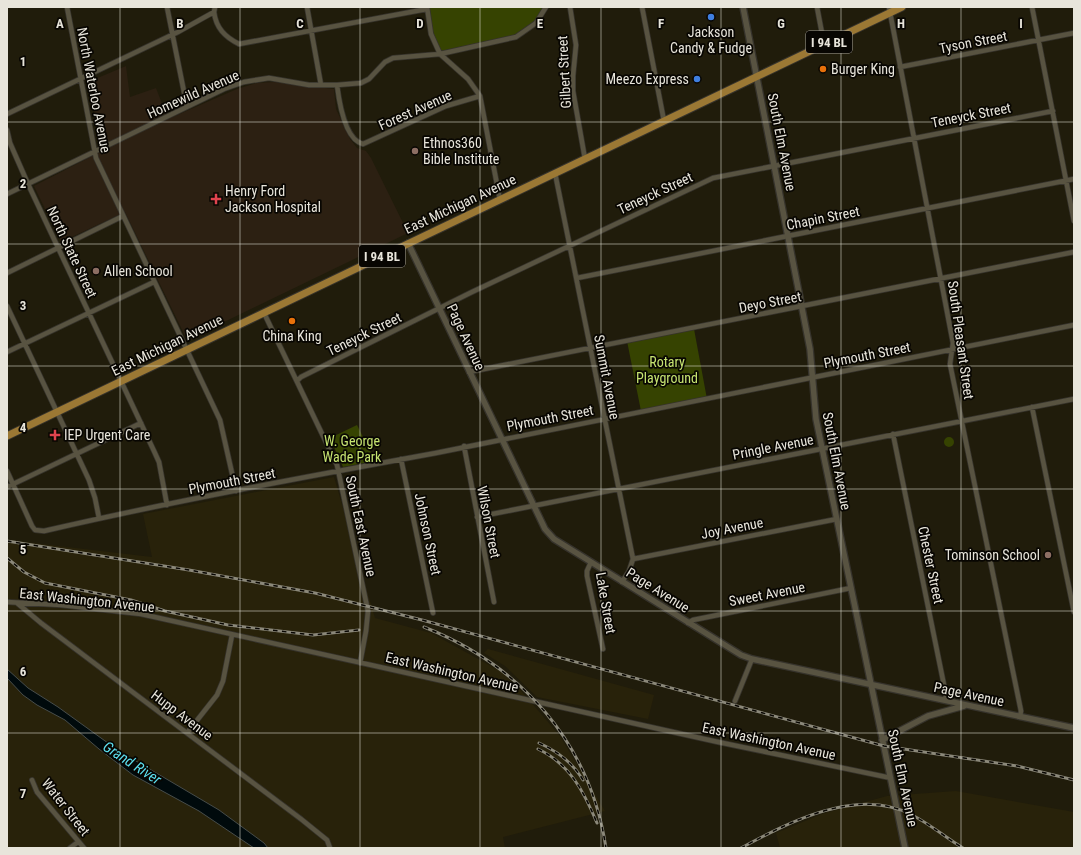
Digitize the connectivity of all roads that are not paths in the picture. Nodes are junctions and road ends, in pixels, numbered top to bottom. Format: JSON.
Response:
{"nodes":[{"id":1,"x":67,"y":7,"type":"edge"},
{"id":2,"x":167,"y":7,"type":"edge"},
{"id":3,"x":307,"y":7,"type":"edge"},
{"id":4,"x":546,"y":7,"type":"edge"},
{"id":5,"x":570,"y":7,"type":"edge"},
{"id":6,"x":642,"y":7,"type":"edge"},
{"id":7,"x":743,"y":7,"type":"edge"},
{"id":8,"x":817,"y":7,"type":"edge"},
{"id":9,"x":902,"y":7,"type":"edge"},
{"id":10,"x":1032,"y":7,"type":"edge"},
{"id":11,"x":427,"y":8,"type":"edge"},
{"id":12,"x":214,"y":9,"type":"edge"},
{"id":13,"x":889,"y":10,"type":"edge"},
{"id":14,"x":312,"y":32,"type":"junction"},
{"id":15,"x":1074,"y":33,"type":"edge"},
{"id":16,"x":172,"y":34,"type":"junction"},
{"id":17,"x":1039,"y":40,"type":"junction"},
{"id":18,"x":824,"y":44,"type":"junction"},
{"id":19,"x":440,"y":54,"type":"junction"},
{"id":20,"x":900,"y":68,"type":"junction"},
{"id":21,"x":757,"y":77,"type":"junction"},
{"id":22,"x":80,"y":79,"type":"junction"},
{"id":23,"x":321,"y":85,"type":"junction"},
{"id":24,"x":337,"y":85,"type":"junction"},
{"id":25,"x":480,"y":96,"type":"junction"},
{"id":26,"x":187,"y":107,"type":"junction"},
{"id":27,"x":1053,"y":111,"type":"junction"},
{"id":28,"x":7,"y":114,"type":"edge"},
{"id":29,"x":664,"y":121,"type":"junction"},
{"id":30,"x":7,"y":130,"type":"edge"},
{"id":31,"x":914,"y":138,"type":"junction"},
{"id":32,"x":94,"y":152,"type":"junction"},
{"id":33,"x":585,"y":159,"type":"junction"},
{"id":34,"x":775,"y":166,"type":"junction"},
{"id":35,"x":555,"y":173,"type":"junction"},
{"id":36,"x":1074,"y":179,"type":"edge"},
{"id":37,"x":1066,"y":181,"type":"junction"},
{"id":38,"x":28,"y":184,"type":"junction"},
{"id":39,"x":7,"y":194,"type":"edge"},
{"id":40,"x":500,"y":200,"type":"junction"},
{"id":41,"x":928,"y":209,"type":"junction"},
{"id":42,"x":123,"y":216,"type":"junction"},
{"id":43,"x":1074,"y":221,"type":"edge"},
{"id":44,"x":788,"y":236,"type":"junction"},
{"id":45,"x":408,"y":243,"type":"junction"},
{"id":46,"x":570,"y":246,"type":"junction"},
{"id":47,"x":58,"y":249,"type":"junction"},
{"id":48,"x":1074,"y":252,"type":"edge"},
{"id":49,"x":7,"y":273,"type":"edge"},
{"id":50,"x":577,"y":278,"type":"junction"},
{"id":51,"x":941,"y":279,"type":"junction"},
{"id":52,"x":154,"y":282,"type":"junction"},
{"id":53,"x":7,"y":306,"type":"edge"},
{"id":54,"x":802,"y":307,"type":"junction"},
{"id":55,"x":440,"y":310,"type":"junction"},
{"id":56,"x":88,"y":313,"type":"junction"},
{"id":57,"x":264,"y":313,"type":"junction"},
{"id":58,"x":1074,"y":325,"type":"edge"},
{"id":59,"x":25,"y":344,"type":"junction"},
{"id":60,"x":590,"y":349,"type":"junction"},
{"id":61,"x":952,"y":349,"type":"junction"},
{"id":62,"x":187,"y":350,"type":"junction"},
{"id":63,"x":7,"y":352,"type":"edge"},
{"id":64,"x":469,"y":372,"type":"junction"},
{"id":65,"x":812,"y":377,"type":"junction"},
{"id":66,"x":122,"y":381,"type":"junction"},
{"id":67,"x":297,"y":381,"type":"junction"},
{"id":68,"x":1074,"y":398,"type":"edge"},
{"id":69,"x":1032,"y":407,"type":"junction"},
{"id":70,"x":57,"y":412,"type":"junction"},
{"id":71,"x":604,"y":419,"type":"junction"},
{"id":72,"x":962,"y":420,"type":"junction"},
{"id":73,"x":141,"y":423,"type":"junction"},
{"id":74,"x":893,"y":434,"type":"junction"},
{"id":75,"x":7,"y":436,"type":"edge"},
{"id":76,"x":502,"y":439,"type":"junction"},
{"id":77,"x":464,"y":446,"type":"junction"},
{"id":78,"x":822,"y":448,"type":"junction"},
{"id":79,"x":77,"y":453,"type":"junction"},
{"id":80,"x":401,"y":459,"type":"junction"},
{"id":81,"x":7,"y":471,"type":"edge"},
{"id":82,"x":338,"y":471,"type":"junction"},
{"id":83,"x":13,"y":484,"type":"junction"},
{"id":84,"x":7,"y":487,"type":"edge"},
{"id":85,"x":617,"y":489,"type":"junction"},
{"id":86,"x":236,"y":491,"type":"junction"},
{"id":87,"x":167,"y":505,"type":"junction"},
{"id":88,"x":533,"y":506,"type":"junction"},
{"id":89,"x":477,"y":517,"type":"junction"},
{"id":90,"x":99,"y":518,"type":"junction"},
{"id":91,"x":837,"y":519,"type":"junction"},
{"id":92,"x":632,"y":559,"type":"junction"},
{"id":93,"x":591,"y":562,"type":"junction"},
{"id":94,"x":622,"y":582,"type":"junction"},
{"id":95,"x":851,"y":588,"type":"junction"},
{"id":96,"x":7,"y":602,"type":"edge"},
{"id":97,"x":494,"y":602,"type":"dead end"},
{"id":98,"x":17,"y":603,"type":"junction"},
{"id":99,"x":1074,"y":612,"type":"edge"},
{"id":100,"x":433,"y":613,"type":"dead end"},
{"id":101,"x":688,"y":623,"type":"junction"},
{"id":102,"x":232,"y":635,"type":"junction"},
{"id":103,"x":603,"y":649,"type":"dead end"},
{"id":104,"x":752,"y":660,"type":"junction"},
{"id":105,"x":360,"y":663,"type":"junction"},
{"id":106,"x":870,"y":685,"type":"junction"},
{"id":107,"x":945,"y":700,"type":"junction"},
{"id":108,"x":735,"y":701,"type":"dead end"},
{"id":109,"x":967,"y":705,"type":"junction"},
{"id":110,"x":1020,"y":717,"type":"junction"},
{"id":111,"x":1074,"y":728,"type":"edge"},
{"id":112,"x":188,"y":733,"type":"junction"},
{"id":113,"x":882,"y":740,"type":"junction"},
{"id":114,"x":890,"y":778,"type":"junction"},
{"id":115,"x":32,"y":780,"type":"dead end"},
{"id":116,"x":78,"y":842,"type":"junction"},
{"id":117,"x":70,"y":848,"type":"edge"},
{"id":118,"x":84,"y":848,"type":"edge"},
{"id":119,"x":330,"y":848,"type":"edge"},
{"id":120,"x":905,"y":848,"type":"edge"}],
"edges":[{"from":1,"to":22,"type":"street","name":"North Waterloo Avenue"},
{"from":2,"to":16,"type":"street"},
{"from":3,"to":14,"type":"street"},
{"from":4,"to":19,"type":"street","name":"Homewild Avenue"},
{"from":5,"to":33,"type":"street","name":"Gilbert Street"},
{"from":6,"to":29,"type":"street"},
{"from":7,"to":21,"type":"street","name":"South Elm Avenue"},
{"from":8,"to":18,"type":"street"},
{"from":9,"to":13,"type":"main road","name":"East Michigan Avenue","number":"I 94 BL"},
{"from":10,"to":17,"type":"street"},
{"from":11,"to":14,"type":"street"},
{"from":11,"to":19,"type":"street"},
{"from":12,"to":14,"type":"street"},
{"from":12,"to":16,"type":"street"},
{"from":13,"to":18,"type":"main road","name":"East Michigan Avenue","number":"I 94 BL"},
{"from":13,"to":20,"type":"street","name":"South Pleasant Street"},
{"from":14,"to":23,"type":"street"},
{"from":15,"to":17,"type":"street","name":"Tyson Street"},
{"from":16,"to":22,"type":"street"},
{"from":16,"to":26,"type":"street"},
{"from":17,"to":20,"type":"street","name":"Tyson Street"},
{"from":17,"to":27,"type":"street"},
{"from":18,"to":21,"type":"main road","name":"East Michigan Avenue","number":"I 94 BL"},
{"from":19,"to":24,"type":"street","name":"Homewild Avenue"},
{"from":19,"to":25,"type":"street"},
{"from":20,"to":31,"type":"street","name":"South Pleasant Street"},
{"from":21,"to":29,"type":"main road","name":"East Michigan Avenue","number":"I 94 BL"},
{"from":21,"to":34,"type":"street","name":"South Elm Avenue"},
{"from":22,"to":28,"type":"street"},
{"from":22,"to":32,"type":"street","name":"North Waterloo Avenue"},
{"from":23,"to":24,"type":"street","name":"Homewild Avenue"},
{"from":23,"to":26,"type":"street","name":"Homewild Avenue"},
{"from":24,"to":25,"type":"street","name":"Forest Avenue"},
{"from":25,"to":40,"type":"street"},
{"from":26,"to":32,"type":"street","name":"Homewild Avenue"},
{"from":27,"to":31,"type":"street","name":"Teneyck Street"},
{"from":27,"to":37,"type":"street"},
{"from":29,"to":33,"type":"main road","name":"East Michigan Avenue","number":"I 94 BL"},
{"from":30,"to":38,"type":"street","name":"North State Street"},
{"from":31,"to":34,"type":"street","name":"Teneyck Street"},
{"from":31,"to":41,"type":"street","name":"South Pleasant Street"},
{"from":32,"to":38,"type":"street","name":"Homewild Avenue"},
{"from":32,"to":42,"type":"street","name":"North Waterloo Avenue"},
{"from":33,"to":35,"type":"main road","name":"East Michigan Avenue","number":"I 94 BL"},
{"from":34,"to":44,"type":"street","name":"South Elm Avenue"},
{"from":34,"to":46,"type":"street","name":"Teneyck Street"},
{"from":35,"to":40,"type":"main road","name":"East Michigan Avenue","number":"I 94 BL"},
{"from":35,"to":46,"type":"street","name":"Summit Avenue"},
{"from":36,"to":37,"type":"street","name":"Chapin Street"},
{"from":37,"to":41,"type":"street","name":"Chapin Street"},
{"from":37,"to":43,"type":"street"},
{"from":38,"to":39,"type":"street","name":"Homewild Avenue"},
{"from":38,"to":47,"type":"street","name":"North State Street"},
{"from":40,"to":45,"type":"main road","name":"East Michigan Avenue","number":"I 94 BL"},
{"from":41,"to":44,"type":"street","name":"Chapin Street"},
{"from":41,"to":51,"type":"street","name":"South Pleasant Street"},
{"from":42,"to":47,"type":"street"},
{"from":42,"to":52,"type":"street","name":"North Waterloo Avenue"},
{"from":44,"to":50,"type":"street","name":"Chapin Street"},
{"from":44,"to":54,"type":"street","name":"South Elm Avenue"},
{"from":45,"to":55,"type":"street","name":"Page Avenue"},
{"from":45,"to":57,"type":"main road","name":"East Michigan Avenue","number":"I 94 BL"},
{"from":46,"to":50,"type":"street","name":"Summit Avenue"},
{"from":46,"to":55,"type":"street","name":"Teneyck Street"},
{"from":47,"to":49,"type":"street"},
{"from":47,"to":56,"type":"street","name":"North State Street"},
{"from":48,"to":51,"type":"street","name":"Deyo Street"},
{"from":50,"to":60,"type":"street","name":"Summit Avenue"},
{"from":51,"to":54,"type":"street","name":"Deyo Street"},
{"from":51,"to":61,"type":"street","name":"South Pleasant Street"},
{"from":52,"to":56,"type":"street"},
{"from":52,"to":62,"type":"street","name":"North Waterloo Avenue"},
{"from":53,"to":59,"type":"street"},
{"from":54,"to":60,"type":"street","name":"Deyo Street"},
{"from":54,"to":65,"type":"street","name":"South Elm Avenue"},
{"from":55,"to":64,"type":"street","name":"Page Avenue"},
{"from":55,"to":67,"type":"street","name":"Teneyck Street"},
{"from":56,"to":59,"type":"street"},
{"from":56,"to":66,"type":"street","name":"North State Street"},
{"from":57,"to":62,"type":"main road","name":"East Michigan Avenue","number":"I 94 BL"},
{"from":57,"to":67,"type":"street","name":"South East Avenue"},
{"from":58,"to":61,"type":"street","name":"Plymouth Street"},
{"from":59,"to":63,"type":"street"},
{"from":59,"to":70,"type":"street"},
{"from":60,"to":64,"type":"street","name":"Deyo Street"},
{"from":60,"to":71,"type":"street","name":"Summit Avenue"},
{"from":61,"to":65,"type":"street","name":"Plymouth Street"},
{"from":61,"to":72,"type":"street","name":"South Pleasant Street"},
{"from":62,"to":66,"type":"main road","name":"East Michigan Avenue","number":"I 94 BL"},
{"from":62,"to":86,"type":"street","name":"North Waterloo Avenue"},
{"from":64,"to":76,"type":"street","name":"Page Avenue"},
{"from":65,"to":71,"type":"street","name":"Plymouth Street"},
{"from":65,"to":78,"type":"street","name":"South Elm Avenue"},
{"from":66,"to":70,"type":"main road","name":"East Michigan Avenue","number":"I 94 BL"},
{"from":66,"to":73,"type":"street","name":"North State Street"},
{"from":67,"to":82,"type":"street","name":"South East Avenue"},
{"from":68,"to":69,"type":"street","name":"Pringle Avenue"},
{"from":69,"to":72,"type":"street","name":"Pringle Avenue"},
{"from":69,"to":99,"type":"street"},
{"from":70,"to":75,"type":"main road","name":"East Michigan Avenue","number":"I 94 BL"},
{"from":70,"to":79,"type":"street"},
{"from":71,"to":76,"type":"street","name":"Plymouth Street"},
{"from":71,"to":85,"type":"street","name":"Summit Avenue"},
{"from":72,"to":74,"type":"street","name":"Pringle Avenue"},
{"from":72,"to":110,"type":"street","name":"South Pleasant Street"},
{"from":73,"to":79,"type":"street"},
{"from":73,"to":87,"type":"street","name":"North State Street"},
{"from":74,"to":78,"type":"street","name":"Pringle Avenue"},
{"from":74,"to":107,"type":"street","name":"Chester Street"},
{"from":76,"to":77,"type":"street","name":"Plymouth Street"},
{"from":76,"to":88,"type":"street","name":"Page Avenue"},
{"from":77,"to":80,"type":"street","name":"Plymouth Street"},
{"from":77,"to":89,"type":"street","name":"Wilson Street"},
{"from":78,"to":85,"type":"street","name":"Pringle Avenue"},
{"from":78,"to":91,"type":"street","name":"South Elm Avenue"},
{"from":79,"to":83,"type":"street"},
{"from":79,"to":90,"type":"street"},
{"from":80,"to":82,"type":"street","name":"Plymouth Street"},
{"from":80,"to":100,"type":"street","name":"Johnson Street"},
{"from":81,"to":83,"type":"street"},
{"from":82,"to":86,"type":"street","name":"Plymouth Street"},
{"from":82,"to":105,"type":"street","name":"South East Avenue"},
{"from":83,"to":84,"type":"street"},
{"from":83,"to":90,"type":"street","name":"Plymouth Street"},
{"from":85,"to":88,"type":"street","name":"Pringle Avenue"},
{"from":85,"to":92,"type":"street","name":"Summit Avenue"},
{"from":86,"to":87,"type":"street","name":"Plymouth Street"},
{"from":87,"to":90,"type":"street","name":"Plymouth Street"},
{"from":88,"to":89,"type":"street","name":"Pringle Avenue"},
{"from":88,"to":93,"type":"street","name":"Page Avenue"},
{"from":89,"to":97,"type":"street","name":"Wilson Street"},
{"from":91,"to":92,"type":"street","name":"Joy Avenue"},
{"from":91,"to":95,"type":"street","name":"South Elm Avenue"},
{"from":92,"to":94,"type":"street"},
{"from":93,"to":94,"type":"street","name":"Page Avenue"},
{"from":93,"to":103,"type":"street","name":"Lake Street"},
{"from":94,"to":101,"type":"street","name":"Page Avenue"},
{"from":95,"to":101,"type":"street","name":"Sweet Avenue"},
{"from":95,"to":106,"type":"street","name":"South Elm Avenue"},
{"from":96,"to":98,"type":"street","name":"East Washington Avenue"},
{"from":98,"to":102,"type":"street","name":"East Washington Avenue"},
{"from":98,"to":112,"type":"street","name":"Hupp Avenue"},
{"from":101,"to":104,"type":"street","name":"Page Avenue"},
{"from":102,"to":105,"type":"street","name":"East Washington Avenue"},
{"from":102,"to":112,"type":"street"},
{"from":104,"to":106,"type":"street","name":"Page Avenue"},
{"from":104,"to":108,"type":"street"},
{"from":105,"to":114,"type":"street","name":"East Washington Avenue"},
{"from":106,"to":107,"type":"street","name":"Page Avenue"},
{"from":106,"to":113,"type":"street","name":"South Elm Avenue"},
{"from":107,"to":109,"type":"street","name":"Page Avenue"},
{"from":109,"to":110,"type":"street","name":"Page Avenue"},
{"from":109,"to":113,"type":"street"},
{"from":110,"to":111,"type":"street","name":"Page Avenue"},
{"from":112,"to":119,"type":"street","name":"Hupp Avenue"},
{"from":113,"to":114,"type":"street","name":"South Elm Avenue"},
{"from":114,"to":120,"type":"street","name":"South Elm Avenue"},
{"from":115,"to":116,"type":"street","name":"Water Street"},
{"from":116,"to":117,"type":"street"},
{"from":116,"to":118,"type":"street","name":"Water Street"}]}
